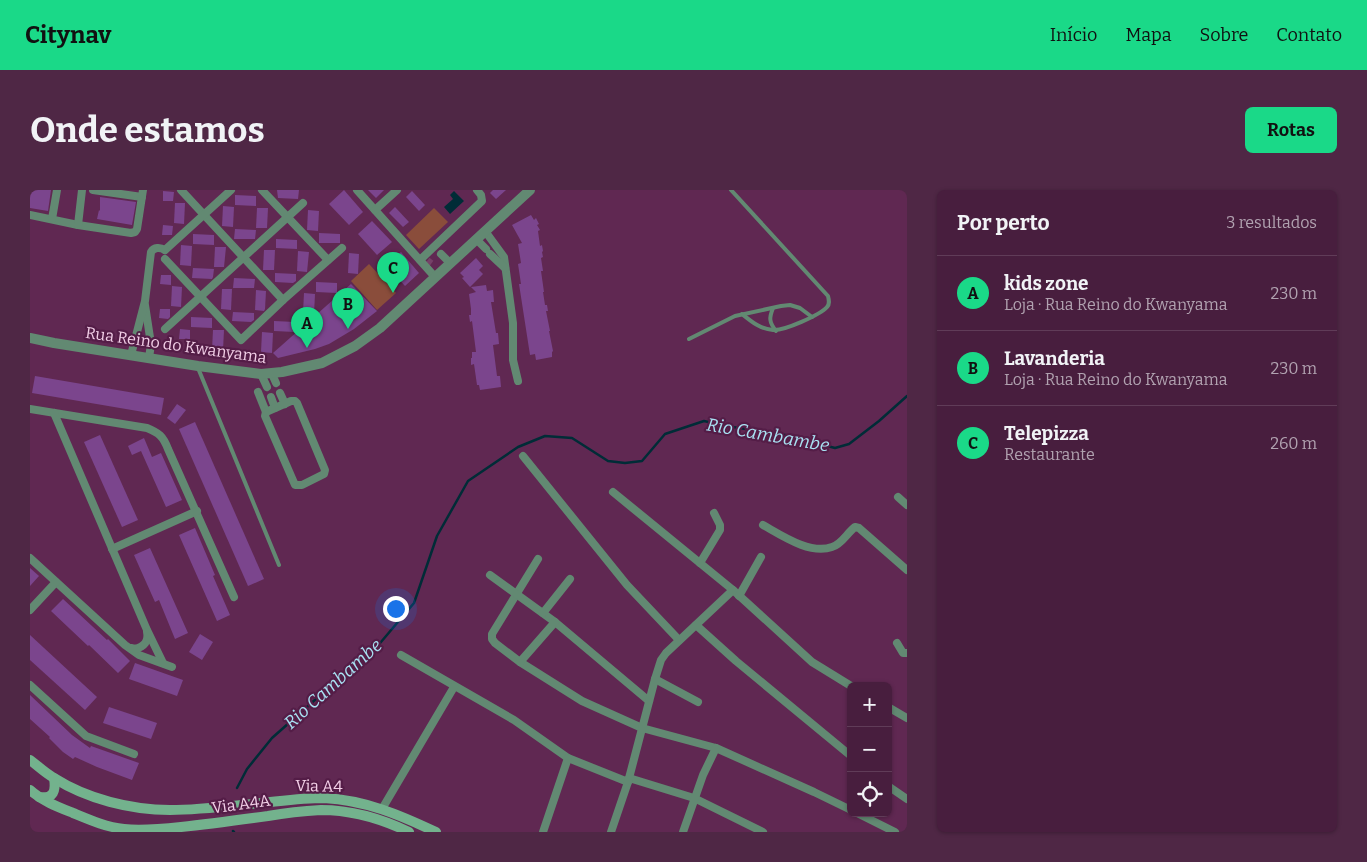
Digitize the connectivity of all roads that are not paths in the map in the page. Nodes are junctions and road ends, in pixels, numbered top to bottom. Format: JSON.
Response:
{"nodes":[{"id":1,"x":57,"y":190,"type":"edge"},
{"id":2,"x":82,"y":190,"type":"edge"},
{"id":3,"x":181,"y":190,"type":"edge"},
{"id":4,"x":231,"y":190,"type":"edge"},
{"id":5,"x":262,"y":190,"type":"edge"},
{"id":6,"x":357,"y":190,"type":"edge"},
{"id":7,"x":397,"y":190,"type":"edge"},
{"id":8,"x":477,"y":190,"type":"edge"},
{"id":9,"x":530,"y":190,"type":"edge"},
{"id":10,"x":731,"y":190,"type":"edge"},
{"id":11,"x":98,"y":191,"type":"edge"},
{"id":12,"x":142,"y":194,"type":"edge"},
{"id":13,"x":303,"y":203,"type":"dead end"},
{"id":14,"x":375,"y":210,"type":"junction"},
{"id":15,"x":30,"y":215,"type":"edge"},
{"id":16,"x":203,"y":215,"type":"junction"},
{"id":17,"x":288,"y":217,"type":"junction"},
{"id":18,"x":52,"y":220,"type":"junction"},
{"id":19,"x":78,"y":224,"type":"junction"},
{"id":20,"x":485,"y":231,"type":"junction"},
{"id":21,"x":476,"y":239,"type":"junction"},
{"id":22,"x":342,"y":248,"type":"dead end"},
{"id":23,"x":166,"y":250,"type":"junction"},
{"id":24,"x":438,"y":251,"type":"junction"},
{"id":25,"x":150,"y":254,"type":"junction"},
{"id":26,"x":244,"y":258,"type":"junction"},
{"id":27,"x":165,"y":259,"type":"junction"},
{"id":28,"x":156,"y":260,"type":"junction"},
{"id":29,"x":328,"y":260,"type":"junction"},
{"id":30,"x":425,"y":261,"type":"junction"},
{"id":31,"x":450,"y":264,"type":"junction"},
{"id":32,"x":150,"y":267,"type":"junction"},
{"id":33,"x":505,"y":268,"type":"junction"},
{"id":34,"x":437,"y":275,"type":"junction"},
{"id":35,"x":201,"y":296,"type":"junction"},
{"id":36,"x":283,"y":300,"type":"junction"},
{"id":37,"x":145,"y":301,"type":"junction"},
{"id":38,"x":773,"y":308,"type":"junction"},
{"id":39,"x":742,"y":314,"type":"junction"},
{"id":40,"x":812,"y":317,"type":"junction"},
{"id":41,"x":165,"y":329,"type":"dead end"},
{"id":42,"x":776,"y":330,"type":"junction"},
{"id":43,"x":30,"y":339,"type":"edge"},
{"id":44,"x":689,"y":339,"type":"dead end"},
{"id":45,"x":134,"y":341,"type":"junction"},
{"id":46,"x":150,"y":344,"type":"junction"},
{"id":47,"x":131,"y":355,"type":"junction"},
{"id":48,"x":149,"y":358,"type":"junction"},
{"id":49,"x":198,"y":366,"type":"junction"},
{"id":50,"x":261,"y":374,"type":"junction"},
{"id":51,"x":518,"y":381,"type":"dead end"},
{"id":52,"x":266,"y":387,"type":"dead end"},
{"id":53,"x":258,"y":392,"type":"dead end"},
{"id":54,"x":280,"y":393,"type":"dead end"},
{"id":55,"x":271,"y":397,"type":"dead end"},
{"id":56,"x":285,"y":404,"type":"junction"},
{"id":57,"x":275,"y":408,"type":"junction"},
{"id":58,"x":30,"y":409,"type":"edge"},
{"id":59,"x":266,"y":412,"type":"junction"},
{"id":60,"x":54,"y":413,"type":"junction"},
{"id":61,"x":523,"y":456,"type":"dead end"},
{"id":62,"x":613,"y":492,"type":"dead end"},
{"id":63,"x":898,"y":497,"type":"dead end"},
{"id":64,"x":907,"y":505,"type":"edge"},
{"id":65,"x":197,"y":512,"type":"junction"},
{"id":66,"x":714,"y":513,"type":"dead end"},
{"id":67,"x":763,"y":525,"type":"dead end"},
{"id":68,"x":112,"y":549,"type":"junction"},
{"id":69,"x":30,"y":558,"type":"edge"},
{"id":70,"x":761,"y":558,"type":"dead end"},
{"id":71,"x":538,"y":559,"type":"dead end"},
{"id":72,"x":700,"y":563,"type":"junction"},
{"id":73,"x":279,"y":565,"type":"dead end"},
{"id":74,"x":907,"y":570,"type":"edge"},
{"id":75,"x":490,"y":575,"type":"dead end"},
{"id":76,"x":570,"y":580,"type":"dead end"},
{"id":77,"x":56,"y":582,"type":"junction"},
{"id":78,"x":733,"y":590,"type":"junction"},
{"id":79,"x":517,"y":594,"type":"junction"},
{"id":80,"x":739,"y":596,"type":"junction"},
{"id":81,"x":234,"y":597,"type":"dead end"},
{"id":82,"x":30,"y":610,"type":"edge"},
{"id":83,"x":543,"y":613,"type":"junction"},
{"id":84,"x":555,"y":622,"type":"junction"},
{"id":85,"x":696,"y":625,"type":"junction"},
{"id":86,"x":147,"y":630,"type":"junction"},
{"id":87,"x":679,"y":640,"type":"junction"},
{"id":88,"x":897,"y":643,"type":"dead end"},
{"id":89,"x":125,"y":645,"type":"junction"},
{"id":90,"x":907,"y":653,"type":"edge"},
{"id":91,"x":401,"y":655,"type":"dead end"},
{"id":92,"x":520,"y":662,"type":"junction"},
{"id":93,"x":163,"y":664,"type":"junction"},
{"id":94,"x":172,"y":667,"type":"dead end"},
{"id":95,"x":655,"y":679,"type":"junction"},
{"id":96,"x":847,"y":684,"type":"edge"},
{"id":97,"x":30,"y":685,"type":"edge"},
{"id":98,"x":454,"y":687,"type":"junction"},
{"id":99,"x":649,"y":701,"type":"junction"},
{"id":100,"x":698,"y":702,"type":"dead end"},
{"id":101,"x":892,"y":709,"type":"edge"},
{"id":102,"x":907,"y":718,"type":"edge"},
{"id":103,"x":642,"y":728,"type":"junction"},
{"id":104,"x":716,"y":748,"type":"junction"},
{"id":105,"x":847,"y":753,"type":"edge"},
{"id":106,"x":134,"y":754,"type":"dead end"},
{"id":107,"x":568,"y":758,"type":"junction"},
{"id":108,"x":30,"y":760,"type":"edge"},
{"id":109,"x":54,"y":778,"type":"junction"},
{"id":110,"x":629,"y":780,"type":"junction"},
{"id":111,"x":892,"y":789,"type":"edge"},
{"id":112,"x":34,"y":794,"type":"edge"},
{"id":113,"x":694,"y":798,"type":"junction"},
{"id":114,"x":907,"y":799,"type":"edge"},
{"id":115,"x":847,"y":808,"type":"edge"},
{"id":116,"x":382,"y":809,"type":"junction"},
{"id":117,"x":865,"y":817,"type":"edge"},
{"id":118,"x":107,"y":829,"type":"edge"},
{"id":119,"x":409,"y":832,"type":"edge"},
{"id":120,"x":436,"y":832,"type":"edge"},
{"id":121,"x":543,"y":832,"type":"edge"},
{"id":122,"x":612,"y":832,"type":"edge"},
{"id":123,"x":684,"y":832,"type":"edge"},
{"id":124,"x":763,"y":832,"type":"edge"},
{"id":125,"x":895,"y":832,"type":"edge"}],
"edges":[{"from":1,"to":18,"type":"street"},
{"from":2,"to":19,"type":"street"},
{"from":3,"to":16,"type":"street"},
{"from":4,"to":16,"type":"street"},
{"from":5,"to":17,"type":"street"},
{"from":6,"to":14,"type":"street"},
{"from":7,"to":14,"type":"street"},
{"from":8,"to":24,"type":"street"},
{"from":9,"to":20,"type":"street","name":"Rua Reino do Kwanyama"},
{"from":10,"to":40,"type":"lane"},
{"from":11,"to":12,"type":"street"},
{"from":12,"to":19,"type":"street"},
{"from":13,"to":17,"type":"street"},
{"from":14,"to":30,"type":"street"},
{"from":15,"to":18,"type":"street"},
{"from":16,"to":23,"type":"street"},
{"from":16,"to":26,"type":"street"},
{"from":17,"to":26,"type":"street"},
{"from":17,"to":29,"type":"street"},
{"from":18,"to":19,"type":"street"},
{"from":20,"to":21,"type":"street","name":"Rua Reino do Kwanyama"},
{"from":20,"to":33,"type":"street"},
{"from":21,"to":31,"type":"street","name":"Rua Reino do Kwanyama"},
{"from":21,"to":33,"type":"street"},
{"from":22,"to":29,"type":"street"},
{"from":23,"to":25,"type":"street"},
{"from":23,"to":27,"type":"street"},
{"from":24,"to":30,"type":"street"},
{"from":24,"to":31,"type":"street"},
{"from":25,"to":28,"type":"street"},
{"from":25,"to":32,"type":"street"},
{"from":26,"to":35,"type":"street"},
{"from":26,"to":36,"type":"street"},
{"from":27,"to":28,"type":"street"},
{"from":27,"to":35,"type":"street"},
{"from":28,"to":32,"type":"street"},
{"from":29,"to":36,"type":"street"},
{"from":30,"to":34,"type":"street"},
{"from":30,"to":34,"type":"street"},
{"from":31,"to":34,"type":"street","name":"Rua Reino do Kwanyama"},
{"from":32,"to":37,"type":"street"},
{"from":33,"to":51,"type":"street"},
{"from":34,"to":50,"type":"street","name":"Rua Reino do Kwanyama"},
{"from":35,"to":36,"type":"street"},
{"from":35,"to":41,"type":"street"},
{"from":37,"to":45,"type":"street"},
{"from":37,"to":46,"type":"street"},
{"from":38,"to":39,"type":"lane"},
{"from":38,"to":40,"type":"lane"},
{"from":38,"to":42,"type":"lane"},
{"from":39,"to":42,"type":"lane"},
{"from":39,"to":44,"type":"lane"},
{"from":40,"to":42,"type":"lane"},
{"from":43,"to":47,"type":"street","name":"Rua Reino do Kwanyama"},
{"from":45,"to":46,"type":"street"},
{"from":45,"to":47,"type":"street"},
{"from":46,"to":48,"type":"street"},
{"from":47,"to":48,"type":"street","name":"Rua Reino do Kwanyama"},
{"from":48,"to":49,"type":"street","name":"Rua Reino do Kwanyama"},
{"from":49,"to":50,"type":"street","name":"Rua Reino do Kwanyama"},
{"from":49,"to":73,"type":"lane"},
{"from":50,"to":52,"type":"street"},
{"from":53,"to":59,"type":"street"},
{"from":54,"to":56,"type":"street"},
{"from":55,"to":57,"type":"street"},
{"from":56,"to":57,"type":"street"},
{"from":56,"to":59,"type":"street"},
{"from":57,"to":59,"type":"street"},
{"from":58,"to":60,"type":"street"},
{"from":60,"to":65,"type":"street"},
{"from":60,"to":68,"type":"street"},
{"from":61,"to":87,"type":"street"},
{"from":62,"to":72,"type":"street"},
{"from":63,"to":64,"type":"street"},
{"from":65,"to":68,"type":"street"},
{"from":65,"to":81,"type":"street"},
{"from":66,"to":72,"type":"street"},
{"from":67,"to":74,"type":"street"},
{"from":68,"to":86,"type":"street"},
{"from":69,"to":77,"type":"street"},
{"from":70,"to":80,"type":"street"},
{"from":71,"to":79,"type":"street"},
{"from":72,"to":78,"type":"street"},
{"from":75,"to":79,"type":"street"},
{"from":76,"to":83,"type":"street"},
{"from":77,"to":82,"type":"street"},
{"from":77,"to":89,"type":"street"},
{"from":78,"to":80,"type":"street"},
{"from":78,"to":85,"type":"street"},
{"from":79,"to":83,"type":"street"},
{"from":79,"to":92,"type":"street"},
{"from":80,"to":96,"type":"street"},
{"from":83,"to":84,"type":"street"},
{"from":84,"to":92,"type":"street"},
{"from":84,"to":99,"type":"street"},
{"from":85,"to":87,"type":"street"},
{"from":85,"to":105,"type":"street"},
{"from":86,"to":89,"type":"street"},
{"from":86,"to":93,"type":"street"},
{"from":87,"to":95,"type":"street"},
{"from":88,"to":90,"type":"street"},
{"from":89,"to":93,"type":"street"},
{"from":91,"to":98,"type":"street"},
{"from":92,"to":103,"type":"street"},
{"from":93,"to":94,"type":"street"},
{"from":95,"to":99,"type":"street"},
{"from":95,"to":100,"type":"street"},
{"from":97,"to":106,"type":"street"},
{"from":98,"to":107,"type":"street"},
{"from":98,"to":116,"type":"street"},
{"from":99,"to":103,"type":"street"},
{"from":101,"to":102,"type":"street"},
{"from":103,"to":104,"type":"street"},
{"from":103,"to":110,"type":"street"},
{"from":104,"to":113,"type":"street"},
{"from":104,"to":115,"type":"street"},
{"from":107,"to":110,"type":"street"},
{"from":107,"to":121,"type":"street"},
{"from":108,"to":109,"type":"main road","name":"Via A4"},
{"from":109,"to":112,"type":"main road"},
{"from":109,"to":116,"type":"main road","name":"Via A4"},
{"from":110,"to":113,"type":"street"},
{"from":110,"to":122,"type":"street"},
{"from":111,"to":114,"type":"street"},
{"from":112,"to":118,"type":"main road","name":"Via A4A"},
{"from":113,"to":123,"type":"street"},
{"from":113,"to":124,"type":"street"},
{"from":116,"to":120,"type":"main road","name":"Via A4"},
{"from":117,"to":125,"type":"street"},
{"from":118,"to":119,"type":"main road","name":"Via A4A"}]}
